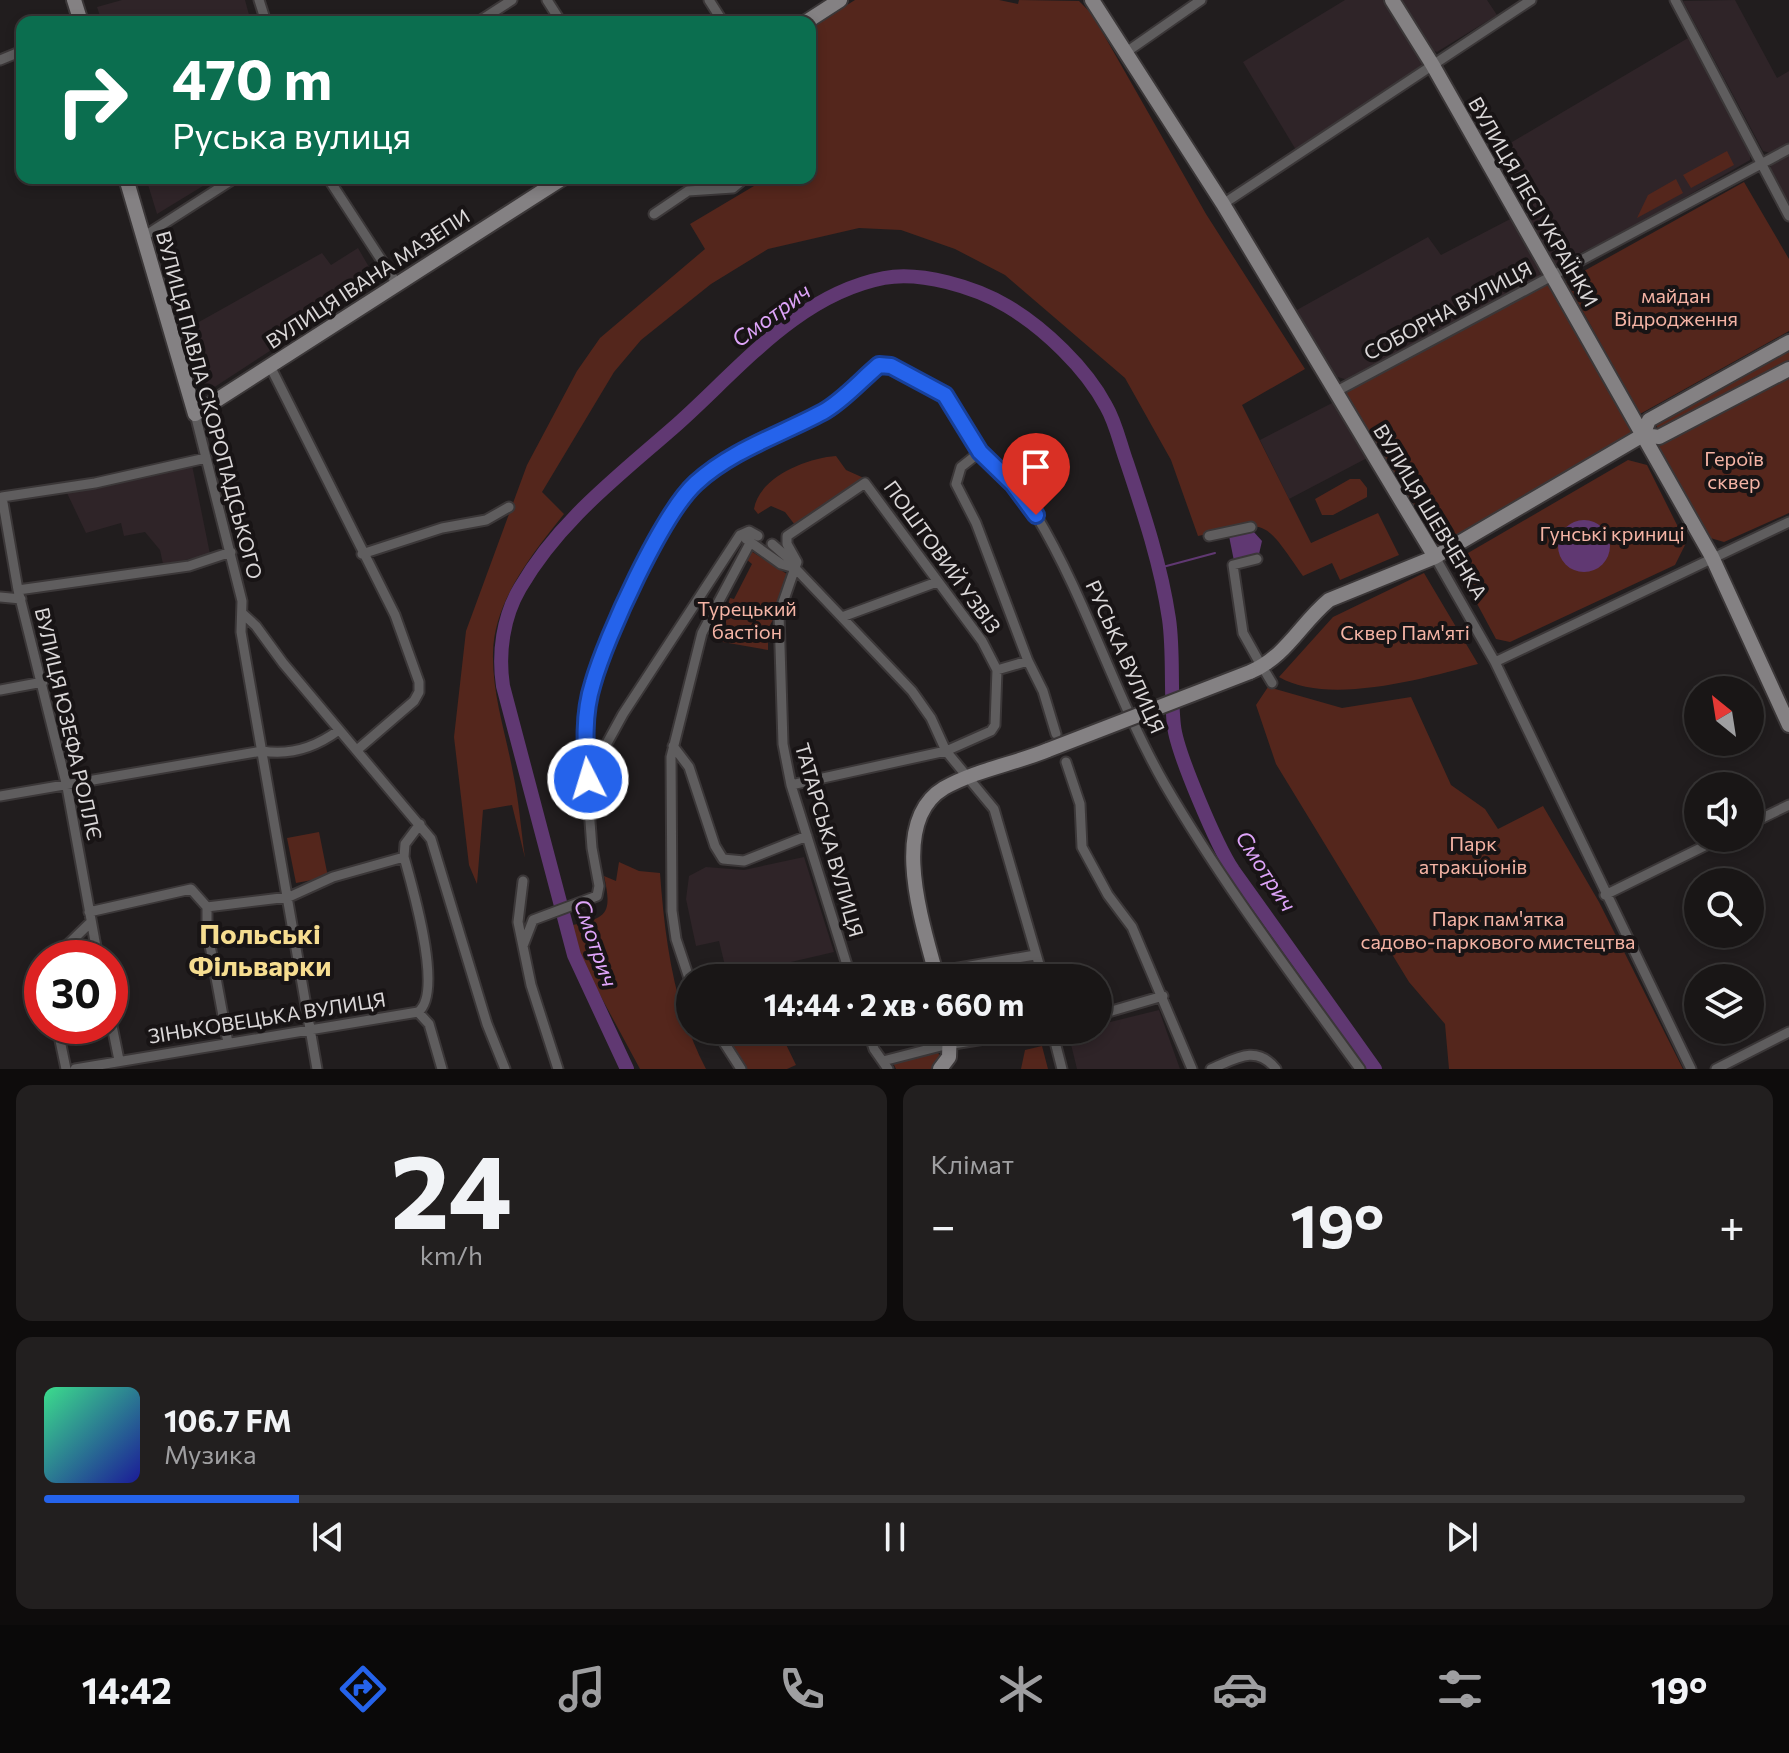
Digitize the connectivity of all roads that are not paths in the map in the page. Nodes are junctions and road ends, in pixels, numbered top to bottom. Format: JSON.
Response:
{"nodes":[{"id":1,"x":512,"y":0,"type":"edge"},
{"id":2,"x":840,"y":0,"type":"edge"},
{"id":3,"x":1092,"y":0,"type":"edge"},
{"id":4,"x":1201,"y":0,"type":"edge"},
{"id":5,"x":1392,"y":0,"type":"edge"},
{"id":6,"x":1531,"y":0,"type":"edge"},
{"id":7,"x":1675,"y":0,"type":"edge"},
{"id":8,"x":487,"y":16,"type":"edge"},
{"id":9,"x":815,"y":16,"type":"edge"},
{"id":10,"x":1125,"y":53,"type":"junction"},
{"id":11,"x":1432,"y":64,"type":"junction"},
{"id":12,"x":1789,"y":149,"type":"edge"},
{"id":13,"x":1762,"y":163,"type":"junction"},
{"id":14,"x":128,"y":184,"type":"edge"},
{"id":15,"x":226,"y":184,"type":"edge"},
{"id":16,"x":332,"y":184,"type":"edge"},
{"id":17,"x":554,"y":184,"type":"edge"},
{"id":18,"x":738,"y":184,"type":"edge"},
{"id":19,"x":1223,"y":204,"type":"junction"},
{"id":20,"x":654,"y":214,"type":"dead end"},
{"id":21,"x":1789,"y":216,"type":"edge"},
{"id":22,"x":143,"y":237,"type":"junction"},
{"id":23,"x":1552,"y":276,"type":"junction"},
{"id":24,"x":397,"y":284,"type":"junction"},
{"id":25,"x":1789,"y":342,"type":"edge"},
{"id":26,"x":270,"y":366,"type":"junction"},
{"id":27,"x":1789,"y":369,"type":"edge"},
{"id":28,"x":1335,"y":392,"type":"junction"},
{"id":29,"x":195,"y":414,"type":"junction"},
{"id":30,"x":1643,"y":435,"type":"junction"},
{"id":31,"x":980,"y":452,"type":"junction"},
{"id":32,"x":206,"y":458,"type":"junction"},
{"id":33,"x":509,"y":507,"type":"dead end"},
{"id":34,"x":1789,"y":522,"type":"edge"},
{"id":35,"x":1251,"y":527,"type":"dead end"},
{"id":36,"x":1209,"y":536,"type":"dead end"},
{"id":37,"x":754,"y":539,"type":"junction"},
{"id":38,"x":772,"y":544,"type":"dead end"},
{"id":39,"x":231,"y":552,"type":"junction"},
{"id":40,"x":362,"y":554,"type":"junction"},
{"id":41,"x":1435,"y":557,"type":"junction"},
{"id":42,"x":1712,"y":557,"type":"junction"},
{"id":43,"x":1257,"y":559,"type":"dead end"},
{"id":44,"x":795,"y":568,"type":"junction"},
{"id":45,"x":937,"y":582,"type":"junction"},
{"id":46,"x":20,"y":594,"type":"junction"},
{"id":47,"x":0,"y":597,"type":"edge"},
{"id":48,"x":242,"y":613,"type":"junction"},
{"id":49,"x":842,"y":617,"type":"junction"},
{"id":50,"x":1028,"y":661,"type":"junction"},
{"id":51,"x":1495,"y":662,"type":"junction"},
{"id":52,"x":997,"y":670,"type":"junction"},
{"id":53,"x":1260,"y":671,"type":"junction"},
{"id":54,"x":43,"y":682,"type":"junction"},
{"id":55,"x":1272,"y":683,"type":"dead end"},
{"id":56,"x":0,"y":690,"type":"edge"},
{"id":57,"x":1789,"y":725,"type":"edge"},
{"id":58,"x":339,"y":730,"type":"junction"},
{"id":59,"x":1056,"y":734,"type":"dead end"},
{"id":60,"x":673,"y":746,"type":"junction"},
{"id":61,"x":357,"y":750,"type":"junction"},
{"id":62,"x":262,"y":751,"type":"junction"},
{"id":63,"x":946,"y":751,"type":"junction"},
{"id":64,"x":1066,"y":762,"type":"dead end"},
{"id":65,"x":965,"y":778,"type":"junction"},
{"id":66,"x":588,"y":779,"type":"junction"},
{"id":67,"x":791,"y":785,"type":"junction"},
{"id":68,"x":67,"y":787,"type":"junction"},
{"id":69,"x":0,"y":796,"type":"edge"},
{"id":70,"x":1789,"y":805,"type":"edge"},
{"id":71,"x":1764,"y":817,"type":"edge"},
{"id":72,"x":420,"y":824,"type":"junction"},
{"id":73,"x":807,"y":836,"type":"junction"},
{"id":74,"x":1693,"y":852,"type":"edge"},
{"id":75,"x":404,"y":857,"type":"junction"},
{"id":76,"x":523,"y":881,"type":"dead end"},
{"id":77,"x":1605,"y":895,"type":"junction"},
{"id":78,"x":289,"y":897,"type":"junction"},
{"id":79,"x":207,"y":907,"type":"junction"},
{"id":80,"x":90,"y":917,"type":"junction"},
{"id":81,"x":70,"y":940,"type":"edge"},
{"id":82,"x":94,"y":940,"type":"edge"},
{"id":83,"x":523,"y":946,"type":"junction"},
{"id":84,"x":1035,"y":955,"type":"junction"},
{"id":85,"x":685,"y":964,"type":"edge"},
{"id":86,"x":847,"y":964,"type":"edge"},
{"id":87,"x":933,"y":964,"type":"edge"},
{"id":88,"x":990,"y":964,"type":"edge"},
{"id":89,"x":1038,"y":964,"type":"edge"},
{"id":90,"x":1163,"y":996,"type":"junction"},
{"id":91,"x":1112,"y":1011,"type":"edge"},
{"id":92,"x":418,"y":1012,"type":"junction"},
{"id":93,"x":312,"y":1030,"type":"junction"},
{"id":94,"x":1789,"y":1032,"type":"edge"},
{"id":95,"x":228,"y":1043,"type":"junction"},
{"id":96,"x":61,"y":1044,"type":"edge"},
{"id":97,"x":116,"y":1044,"type":"edge"},
{"id":98,"x":725,"y":1044,"type":"edge"},
{"id":99,"x":872,"y":1044,"type":"edge"},
{"id":100,"x":936,"y":1044,"type":"edge"},
{"id":101,"x":950,"y":1044,"type":"edge"},
{"id":102,"x":1056,"y":1044,"type":"edge"},
{"id":103,"x":119,"y":1060,"type":"junction"},
{"id":104,"x":886,"y":1065,"type":"edge"},
{"id":105,"x":66,"y":1069,"type":"edge"},
{"id":106,"x":75,"y":1069,"type":"edge"},
{"id":107,"x":317,"y":1069,"type":"edge"},
{"id":108,"x":442,"y":1069,"type":"edge"},
{"id":109,"x":505,"y":1069,"type":"edge"},
{"id":110,"x":558,"y":1069,"type":"edge"},
{"id":111,"x":741,"y":1069,"type":"edge"},
{"id":112,"x":940,"y":1069,"type":"edge"},
{"id":113,"x":1062,"y":1069,"type":"edge"},
{"id":114,"x":1192,"y":1069,"type":"edge"},
{"id":115,"x":1211,"y":1069,"type":"edge"},
{"id":116,"x":1276,"y":1069,"type":"edge"},
{"id":117,"x":1360,"y":1069,"type":"edge"},
{"id":118,"x":1691,"y":1069,"type":"edge"},
{"id":119,"x":1716,"y":1069,"type":"edge"}],
"edges":[{"from":1,"to":8,"type":"street"},
{"from":2,"to":9,"type":"street"},
{"from":3,"to":10,"type":"street","name":"ВУЛИЦЯ ШЕВЧЕНКА"},
{"from":4,"to":10,"type":"street"},
{"from":5,"to":11,"type":"street","name":"ВУЛИЦЯ ЛЕСІ УКРАЇНКИ"},
{"from":6,"to":11,"type":"street"},
{"from":7,"to":13,"type":"street"},
{"from":10,"to":19,"type":"street","name":"ВУЛИЦЯ ШЕВЧЕНКА"},
{"from":11,"to":19,"type":"street"},
{"from":11,"to":23,"type":"street","name":"ВУЛИЦЯ ЛЕСІ УКРАЇНКИ"},
{"from":12,"to":13,"type":"street","name":"СОБОРНА ВУЛИЦЯ"},
{"from":13,"to":21,"type":"street"},
{"from":13,"to":23,"type":"street","name":"СОБОРНА ВУЛИЦЯ"},
{"from":14,"to":22,"type":"street","name":"ВУЛИЦЯ ПАВЛА СКОРОПАДСЬКОГО"},
{"from":15,"to":22,"type":"street"},
{"from":16,"to":24,"type":"street"},
{"from":17,"to":24,"type":"street","name":"ВУЛИЦЯ ІВАНА МАЗЕПИ"},
{"from":18,"to":20,"type":"street"},
{"from":19,"to":28,"type":"street","name":"ВУЛИЦЯ ШЕВЧЕНКА"},
{"from":22,"to":29,"type":"street","name":"ВУЛИЦЯ ПАВЛА СКОРОПАДСЬКОГО"},
{"from":23,"to":28,"type":"street","name":"СОБОРНА ВУЛИЦЯ"},
{"from":23,"to":30,"type":"street","name":"ВУЛИЦЯ ЛЕСІ УКРАЇНКИ"},
{"from":24,"to":26,"type":"street","name":"ВУЛИЦЯ ІВАНА МАЗЕПИ"},
{"from":25,"to":30,"type":"street"},
{"from":26,"to":29,"type":"street","name":"ВУЛИЦЯ ІВАНА МАЗЕПИ"},
{"from":26,"to":40,"type":"street"},
{"from":27,"to":30,"type":"street"},
{"from":28,"to":41,"type":"street","name":"ВУЛИЦЯ ШЕВЧЕНКА"},
{"from":29,"to":32,"type":"street","name":"ВУЛИЦЯ ПАВЛА СКОРОПАДСЬКОГО"},
{"from":30,"to":41,"type":"street"},
{"from":30,"to":42,"type":"street","name":"ВУЛИЦЯ ЛЕСІ УКРАЇНКИ"},
{"from":31,"to":50,"type":"street"},
{"from":31,"to":66,"type":"street","name":"РУСЬКА ВУЛИЦЯ"},
{"from":31,"to":117,"type":"street","name":"РУСЬКА ВУЛИЦЯ"},
{"from":32,"to":39,"type":"street","name":"ВУЛИЦЯ ПАВЛА СКОРОПАДСЬКОГО"},
{"from":32,"to":46,"type":"street","name":"ВУЛИЦЯ ЮЗЕФА РОЛЛЄ"},
{"from":33,"to":40,"type":"street"},
{"from":34,"to":42,"type":"street"},
{"from":35,"to":36,"type":"street"},
{"from":37,"to":44,"type":"street"},
{"from":37,"to":60,"type":"street"},
{"from":37,"to":66,"type":"street"},
{"from":38,"to":44,"type":"street"},
{"from":39,"to":46,"type":"street"},
{"from":39,"to":48,"type":"street","name":"ВУЛИЦЯ ПАВЛА СКОРОПАДСЬКОГО"},
{"from":40,"to":61,"type":"street"},
{"from":41,"to":51,"type":"street","name":"ВУЛИЦЯ ШЕВЧЕНКА"},
{"from":41,"to":53,"type":"street"},
{"from":42,"to":51,"type":"street"},
{"from":42,"to":57,"type":"street","name":"ВУЛИЦЯ ЛЕСІ УКРАЇНКИ"},
{"from":43,"to":53,"type":"street"},
{"from":44,"to":45,"type":"street","name":"ПОШТОВИЙ УЗВІЗ"},
{"from":44,"to":49,"type":"street"},
{"from":44,"to":67,"type":"street","name":"ТАТАРСЬКА ВУЛИЦЯ"},
{"from":45,"to":49,"type":"street"},
{"from":45,"to":52,"type":"street","name":"ПОШТОВИЙ УЗВІЗ"},
{"from":46,"to":47,"type":"street"},
{"from":46,"to":54,"type":"street","name":"ВУЛИЦЯ ЮЗЕФА РОЛЛЄ"},
{"from":48,"to":58,"type":"street"},
{"from":48,"to":62,"type":"street","name":"ВУЛИЦЯ ПАВЛА СКОРОПАДСЬКОГО"},
{"from":49,"to":63,"type":"street"},
{"from":50,"to":52,"type":"street"},
{"from":50,"to":59,"type":"street"},
{"from":51,"to":77,"type":"street","name":"ВУЛИЦЯ ШЕВЧЕНКА"},
{"from":52,"to":63,"type":"street"},
{"from":53,"to":55,"type":"street"},
{"from":53,"to":65,"type":"street","bridge":true},
{"from":54,"to":56,"type":"street"},
{"from":54,"to":68,"type":"street","name":"ВУЛИЦЯ ЮЗЕФА РОЛЛЄ"},
{"from":58,"to":61,"type":"street"},
{"from":58,"to":62,"type":"street"},
{"from":60,"to":73,"type":"street"},
{"from":60,"to":85,"type":"street"},
{"from":61,"to":72,"type":"street"},
{"from":62,"to":68,"type":"street"},
{"from":62,"to":78,"type":"street","name":"ВУЛИЦЯ ПАВЛА СКОРОПАДСЬКОГО"},
{"from":63,"to":65,"type":"street"},
{"from":63,"to":67,"type":"street"},
{"from":64,"to":90,"type":"street"},
{"from":65,"to":84,"type":"street"},
{"from":65,"to":87,"type":"street"},
{"from":66,"to":83,"type":"street","name":"РУСЬКА ВУЛИЦЯ"},
{"from":67,"to":73,"type":"street","name":"ТАТАРСЬКА ВУЛИЦЯ"},
{"from":68,"to":69,"type":"street"},
{"from":68,"to":80,"type":"street","name":"ВУЛИЦЯ ЮЗЕФА РОЛЛЄ"},
{"from":70,"to":71,"type":"street"},
{"from":72,"to":75,"type":"street"},
{"from":72,"to":109,"type":"street"},
{"from":73,"to":86,"type":"street","name":"ТАТАРСЬКА ВУЛИЦЯ"},
{"from":74,"to":77,"type":"street"},
{"from":75,"to":78,"type":"street"},
{"from":75,"to":92,"type":"street"},
{"from":76,"to":83,"type":"street"},
{"from":77,"to":118,"type":"street","name":"ВУЛИЦЯ ШЕВЧЕНКА"},
{"from":78,"to":79,"type":"street"},
{"from":78,"to":93,"type":"street","name":"ВУЛИЦЯ ПАВЛА СКОРОПАДСЬКОГО"},
{"from":79,"to":80,"type":"street"},
{"from":79,"to":95,"type":"street"},
{"from":80,"to":81,"type":"street"},
{"from":80,"to":82,"type":"street","name":"ВУЛИЦЯ ЮЗЕФА РОЛЛЄ"},
{"from":83,"to":110,"type":"street"},
{"from":84,"to":88,"type":"street"},
{"from":84,"to":89,"type":"street"},
{"from":90,"to":91,"type":"street"},
{"from":90,"to":114,"type":"street"},
{"from":92,"to":93,"type":"street","name":"ЗІНЬКОВЕЦЬКА ВУЛИЦЯ"},
{"from":92,"to":108,"type":"street"},
{"from":93,"to":95,"type":"street","name":"ЗІНЬКОВЕЦЬКА ВУЛИЦЯ"},
{"from":93,"to":107,"type":"street","name":"ВУЛИЦЯ ПАВЛА СКОРОПАДСЬКОГО"},
{"from":94,"to":119,"type":"street"},
{"from":95,"to":103,"type":"street","name":"ЗІНЬКОВЕЦЬКА ВУЛИЦЯ"},
{"from":96,"to":105,"type":"street"},
{"from":97,"to":103,"type":"street"},
{"from":98,"to":111,"type":"street"},
{"from":99,"to":104,"type":"street"},
{"from":100,"to":104,"type":"street"},
{"from":101,"to":112,"type":"street"},
{"from":102,"to":113,"type":"street"},
{"from":103,"to":106,"type":"street","name":"ЗІНЬКОВЕЦЬКА ВУЛИЦЯ"},
{"from":115,"to":116,"type":"street"}]}
